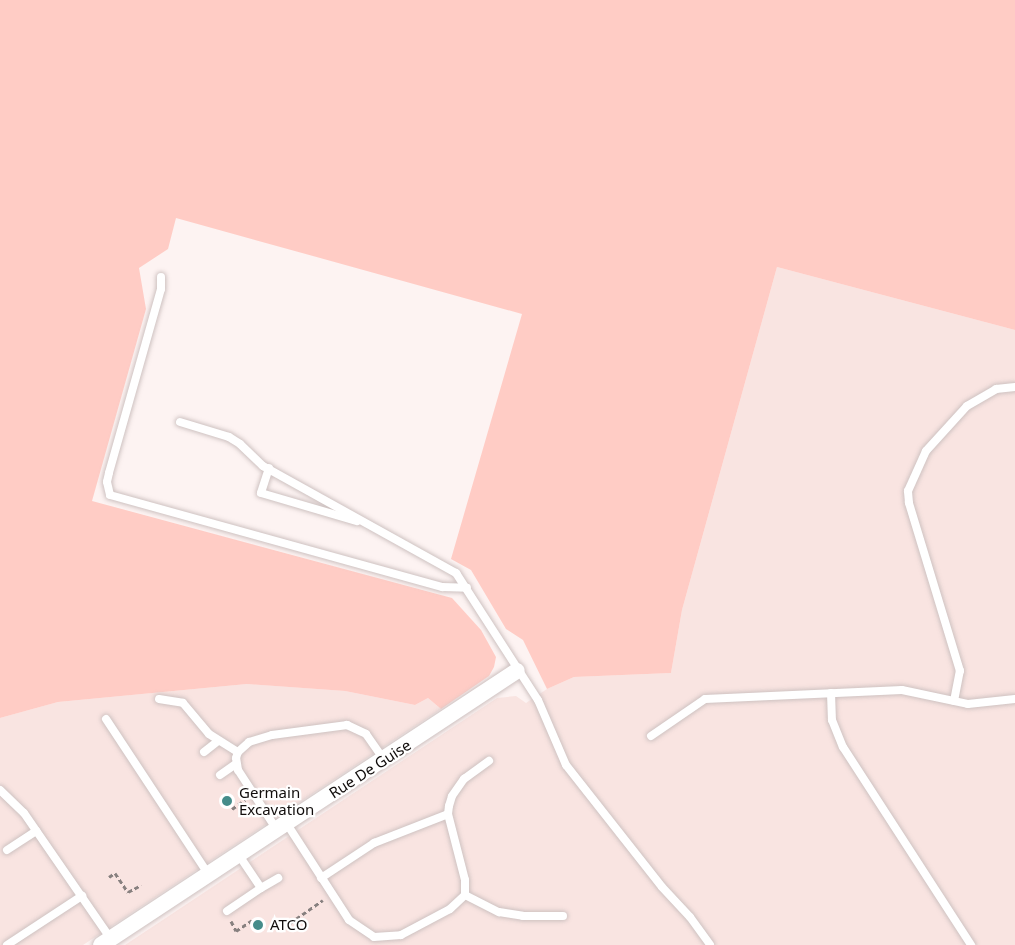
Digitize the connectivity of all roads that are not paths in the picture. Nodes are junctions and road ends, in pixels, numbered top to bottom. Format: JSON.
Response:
{"nodes":[{"id":1,"x":160,"y":276,"type":"dead end"},
{"id":2,"x":1015,"y":387,"type":"edge"},
{"id":3,"x":180,"y":422,"type":"dead end"},
{"id":4,"x":269,"y":468,"type":"junction"},
{"id":5,"x":371,"y":525,"type":"junction"},
{"id":6,"x":468,"y":588,"type":"junction"},
{"id":7,"x":518,"y":671,"type":"junction"},
{"id":8,"x":831,"y":693,"type":"junction"},
{"id":9,"x":159,"y":699,"type":"dead end"},
{"id":10,"x":1015,"y":699,"type":"edge"},
{"id":11,"x":954,"y":701,"type":"junction"},
{"id":12,"x":106,"y":719,"type":"dead end"},
{"id":13,"x":651,"y":736,"type":"dead end"},
{"id":14,"x":218,"y":741,"type":"junction"},
{"id":15,"x":204,"y":752,"type":"dead end"},
{"id":16,"x":238,"y":752,"type":"junction"},
{"id":17,"x":384,"y":760,"type":"junction"},
{"id":18,"x":489,"y":761,"type":"dead end"},
{"id":19,"x":236,"y":764,"type":"junction"},
{"id":20,"x":220,"y":776,"type":"dead end"},
{"id":21,"x":0,"y":790,"type":"edge"},
{"id":22,"x":448,"y":814,"type":"junction"},
{"id":23,"x":282,"y":827,"type":"junction"},
{"id":24,"x":36,"y":831,"type":"junction"},
{"id":25,"x":8,"y":850,"type":"dead end"},
{"id":26,"x":239,"y":855,"type":"junction"},
{"id":27,"x":209,"y":875,"type":"junction"},
{"id":28,"x":278,"y":878,"type":"dead end"},
{"id":29,"x":321,"y":878,"type":"junction"},
{"id":30,"x":261,"y":888,"type":"junction"},
{"id":31,"x":465,"y":895,"type":"junction"},
{"id":32,"x":82,"y":896,"type":"junction"},
{"id":33,"x":227,"y":911,"type":"dead end"},
{"id":34,"x":563,"y":916,"type":"dead end"},
{"id":35,"x":385,"y":941,"type":"edge"},
{"id":36,"x":106,"y":942,"type":"edge"},
{"id":37,"x":7,"y":945,"type":"edge"},
{"id":38,"x":710,"y":945,"type":"edge"},
{"id":39,"x":972,"y":945,"type":"edge"}],
"edges":[{"from":1,"to":6,"type":"lane"},
{"from":2,"to":11,"type":"lane"},
{"from":3,"to":4,"type":"lane"},
{"from":4,"to":5,"type":"lane"},
{"from":4,"to":5,"type":"lane"},
{"from":5,"to":6,"type":"lane"},
{"from":6,"to":7,"type":"lane"},
{"from":7,"to":17,"type":"street","name":"Rue De Guise"},
{"from":7,"to":38,"type":"lane"},
{"from":8,"to":11,"type":"lane"},
{"from":8,"to":13,"type":"lane"},
{"from":8,"to":39,"type":"lane"},
{"from":9,"to":14,"type":"lane"},
{"from":10,"to":11,"type":"lane"},
{"from":12,"to":27,"type":"lane"},
{"from":14,"to":15,"type":"lane"},
{"from":14,"to":16,"type":"lane"},
{"from":16,"to":17,"type":"lane"},
{"from":16,"to":19,"type":"lane"},
{"from":17,"to":23,"type":"street","name":"Rue De Guise"},
{"from":18,"to":22,"type":"lane"},
{"from":19,"to":20,"type":"lane"},
{"from":19,"to":23,"type":"lane"},
{"from":21,"to":24,"type":"lane"},
{"from":22,"to":29,"type":"lane"},
{"from":22,"to":31,"type":"lane"},
{"from":23,"to":26,"type":"street","name":"Rue De Guise"},
{"from":23,"to":29,"type":"lane"},
{"from":24,"to":25,"type":"lane"},
{"from":24,"to":32,"type":"lane"},
{"from":26,"to":27,"type":"street","name":"Rue De Guise"},
{"from":26,"to":30,"type":"lane"},
{"from":27,"to":36,"type":"street","name":"Rue De Guise"},
{"from":28,"to":30,"type":"lane"},
{"from":29,"to":35,"type":"lane"},
{"from":30,"to":33,"type":"lane"},
{"from":31,"to":34,"type":"lane"},
{"from":31,"to":35,"type":"lane"},
{"from":32,"to":36,"type":"lane"},
{"from":32,"to":37,"type":"lane"}]}
